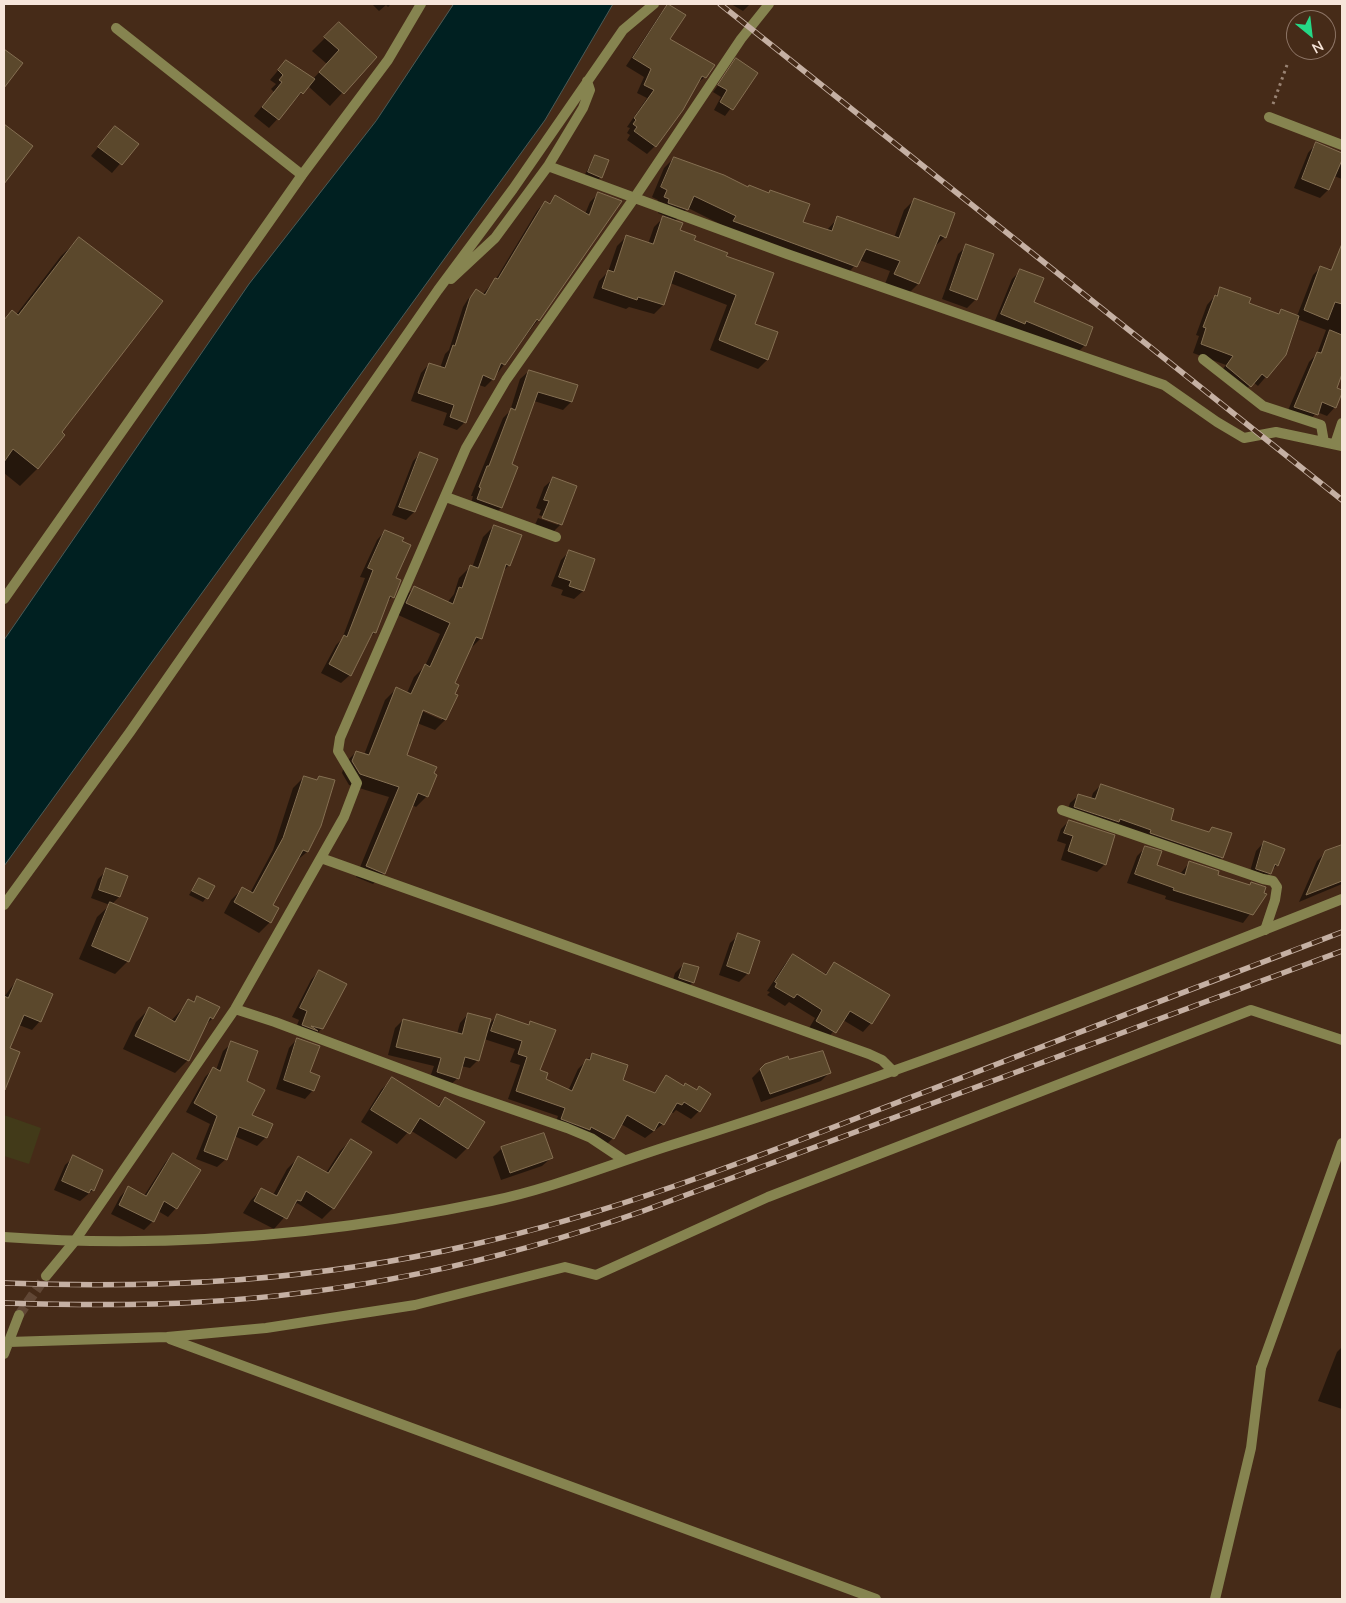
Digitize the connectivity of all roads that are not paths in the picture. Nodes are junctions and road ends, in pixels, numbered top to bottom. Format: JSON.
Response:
{"nodes":[{"id":1,"x":421,"y":4,"type":"edge"},
{"id":2,"x":654,"y":4,"type":"edge"},
{"id":3,"x":769,"y":4,"type":"edge"},
{"id":4,"x":116,"y":28,"type":"dead end"},
{"id":5,"x":587,"y":81,"type":"junction"},
{"id":6,"x":1269,"y":117,"type":"road end"},
{"id":7,"x":1342,"y":145,"type":"edge"},
{"id":8,"x":548,"y":166,"type":"junction"},
{"id":9,"x":302,"y":175,"type":"junction"},
{"id":10,"x":635,"y":197,"type":"junction"},
{"id":11,"x":438,"y":290,"type":"junction"},
{"id":12,"x":1203,"y":359,"type":"dead end"},
{"id":13,"x":1342,"y":423,"type":"edge"},
{"id":14,"x":1324,"y":442,"type":"junction"},
{"id":15,"x":1339,"y":445,"type":"edge"},
{"id":16,"x":446,"y":497,"type":"junction"},
{"id":17,"x":556,"y":537,"type":"dead end"},
{"id":18,"x":4,"y":599,"type":"edge"},
{"id":19,"x":1062,"y":810,"type":"dead end"},
{"id":20,"x":321,"y":858,"type":"junction"},
{"id":21,"x":1342,"y":899,"type":"edge"},
{"id":22,"x":4,"y":905,"type":"edge"},
{"id":23,"x":1265,"y":930,"type":"junction"},
{"id":24,"x":235,"y":1009,"type":"junction"},
{"id":25,"x":1342,"y":1040,"type":"edge"},
{"id":26,"x":894,"y":1072,"type":"junction"},
{"id":27,"x":1342,"y":1144,"type":"edge"},
{"id":28,"x":624,"y":1160,"type":"junction"},
{"id":29,"x":4,"y":1237,"type":"edge"},
{"id":30,"x":74,"y":1242,"type":"junction"},
{"id":31,"x":46,"y":1276,"type":"tunnel mouth"},
{"id":32,"x":20,"y":1315,"type":"tunnel mouth"},
{"id":33,"x":167,"y":1337,"type":"junction"},
{"id":34,"x":10,"y":1342,"type":"junction"},
{"id":35,"x":4,"y":1354,"type":"edge"},
{"id":36,"x":876,"y":1599,"type":"edge"},
{"id":37,"x":1215,"y":1599,"type":"edge"}],
"edges":[{"from":1,"to":9,"type":"street"},
{"from":2,"to":5,"type":"street"},
{"from":3,"to":10,"type":"street"},
{"from":4,"to":9,"type":"street"},
{"from":5,"to":8,"type":"street"},
{"from":5,"to":11,"type":"street"},
{"from":6,"to":7,"type":"street"},
{"from":8,"to":10,"type":"street"},
{"from":8,"to":11,"type":"street"},
{"from":9,"to":18,"type":"street"},
{"from":10,"to":14,"type":"street"},
{"from":10,"to":16,"type":"street"},
{"from":11,"to":22,"type":"street"},
{"from":12,"to":14,"type":"street"},
{"from":13,"to":15,"type":"street"},
{"from":14,"to":15,"type":"street"},
{"from":16,"to":17,"type":"street"},
{"from":16,"to":20,"type":"street"},
{"from":19,"to":23,"type":"street"},
{"from":20,"to":24,"type":"street"},
{"from":20,"to":26,"type":"street"},
{"from":21,"to":23,"type":"street"},
{"from":23,"to":26,"type":"street"},
{"from":24,"to":28,"type":"street"},
{"from":24,"to":30,"type":"street"},
{"from":25,"to":33,"type":"street"},
{"from":26,"to":28,"type":"street"},
{"from":27,"to":37,"type":"street"},
{"from":28,"to":30,"type":"street"},
{"from":29,"to":30,"type":"street"},
{"from":30,"to":31,"type":"street"},
{"from":32,"to":34,"type":"street"},
{"from":33,"to":34,"type":"street"},
{"from":33,"to":36,"type":"street"},
{"from":34,"to":35,"type":"street"}]}
